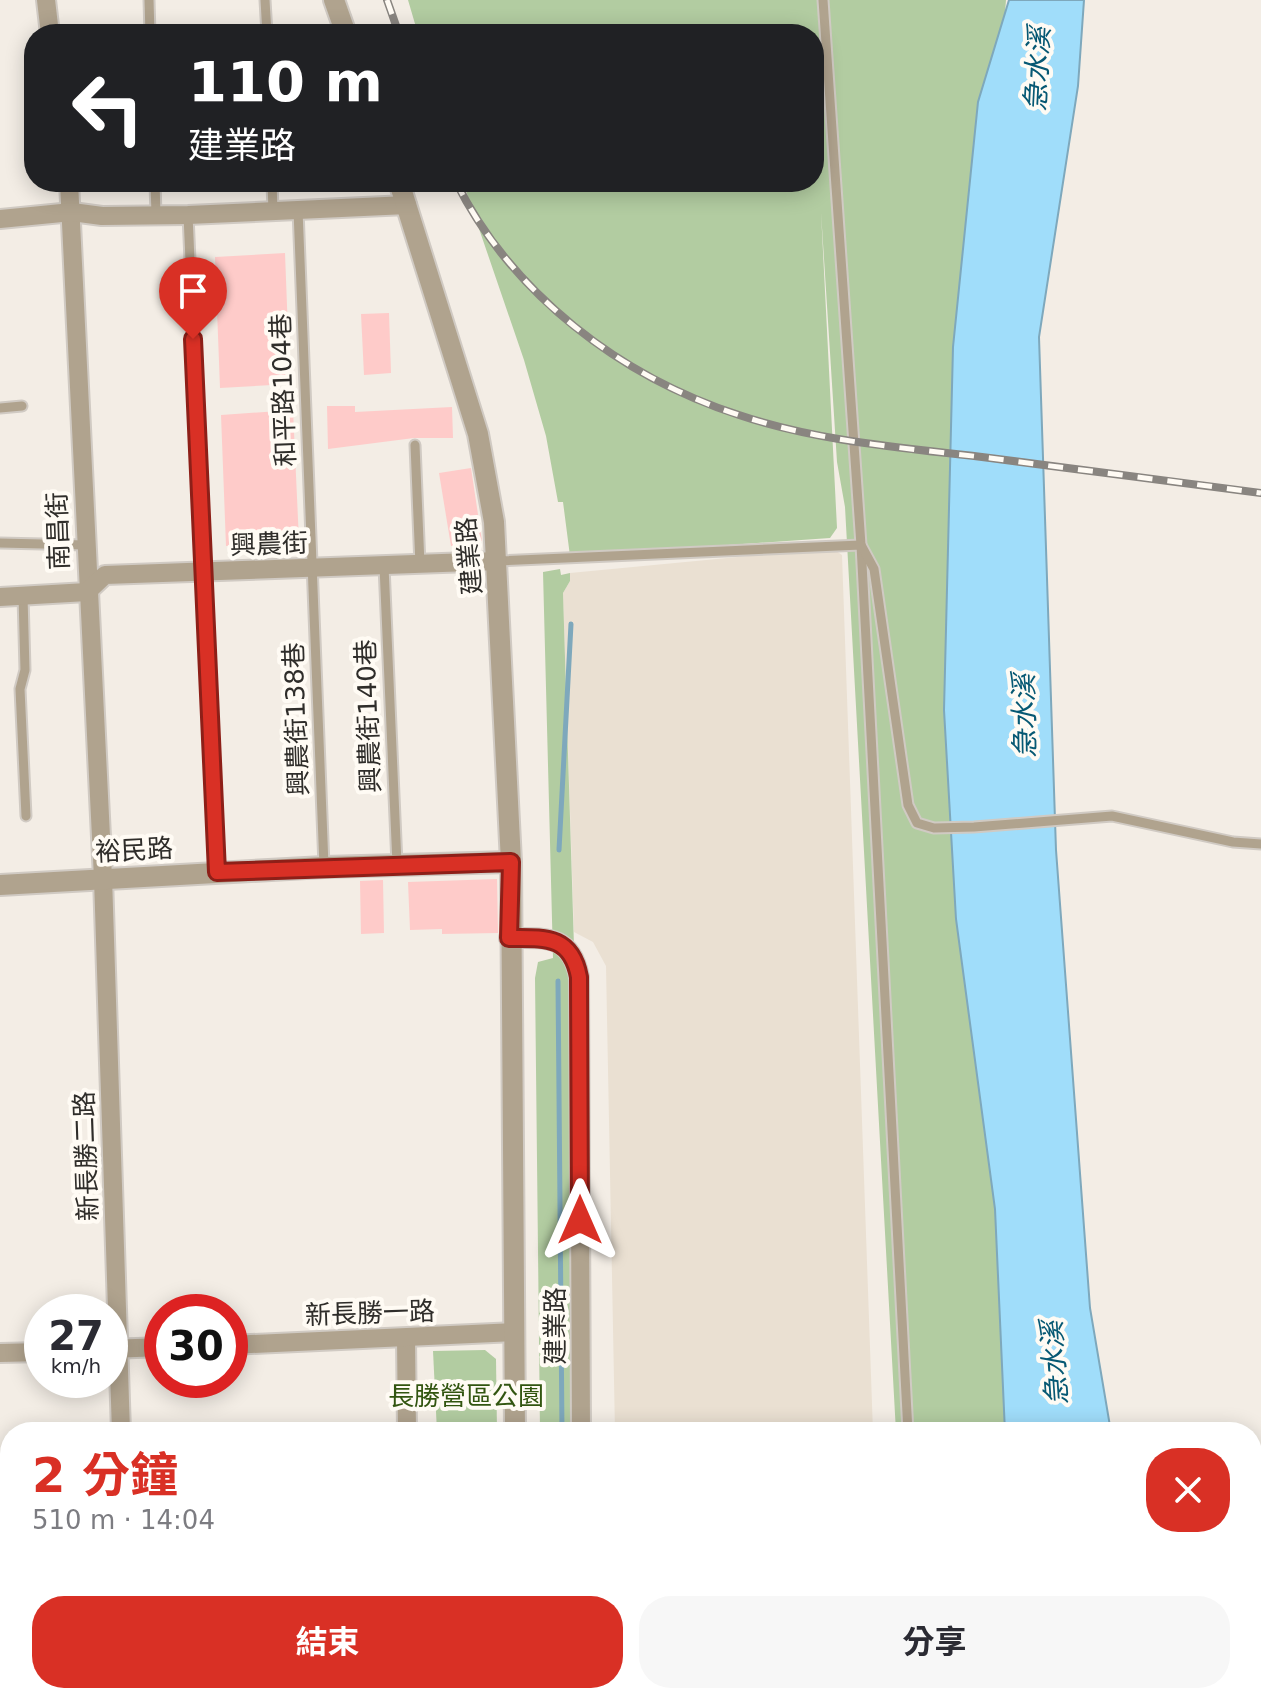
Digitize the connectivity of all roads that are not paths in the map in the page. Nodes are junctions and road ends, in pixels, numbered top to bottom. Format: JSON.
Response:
{"nodes":[{"id":1,"x":46,"y":0,"type":"edge"},
{"id":2,"x":149,"y":0,"type":"edge"},
{"id":3,"x":265,"y":0,"type":"edge"},
{"id":4,"x":334,"y":0,"type":"edge"},
{"id":5,"x":823,"y":0,"type":"edge"},
{"id":6,"x":49,"y":24,"type":"edge"},
{"id":7,"x":150,"y":24,"type":"edge"},
{"id":8,"x":266,"y":24,"type":"edge"},
{"id":9,"x":342,"y":24,"type":"edge"},
{"id":10,"x":70,"y":192,"type":"edge"},
{"id":11,"x":155,"y":192,"type":"edge"},
{"id":12,"x":272,"y":192,"type":"edge"},
{"id":13,"x":402,"y":192,"type":"edge"},
{"id":14,"x":407,"y":205,"type":"junction"},
{"id":15,"x":298,"y":210,"type":"junction"},
{"id":16,"x":273,"y":211,"type":"junction"},
{"id":17,"x":72,"y":212,"type":"junction"},
{"id":18,"x":156,"y":215,"type":"junction"},
{"id":19,"x":188,"y":215,"type":"junction"},
{"id":20,"x":0,"y":219,"type":"edge"},
{"id":21,"x":22,"y":406,"type":"dead end"},
{"id":22,"x":0,"y":408,"type":"edge"},
{"id":23,"x":415,"y":445,"type":"dead end"},
{"id":24,"x":0,"y":543,"type":"edge"},
{"id":25,"x":85,"y":545,"type":"junction"},
{"id":26,"x":861,"y":545,"type":"junction"},
{"id":27,"x":498,"y":561,"type":"junction"},
{"id":28,"x":420,"y":565,"type":"junction"},
{"id":29,"x":384,"y":566,"type":"junction"},
{"id":30,"x":312,"y":569,"type":"junction"},
{"id":31,"x":201,"y":572,"type":"junction"},
{"id":32,"x":87,"y":592,"type":"junction"},
{"id":33,"x":23,"y":596,"type":"junction"},
{"id":34,"x":0,"y":597,"type":"edge"},
{"id":35,"x":26,"y":816,"type":"dead end"},
{"id":36,"x":1261,"y":844,"type":"edge"},
{"id":37,"x":511,"y":862,"type":"junction"},
{"id":38,"x":397,"y":864,"type":"junction"},
{"id":39,"x":324,"y":867,"type":"junction"},
{"id":40,"x":217,"y":872,"type":"junction"},
{"id":41,"x":103,"y":878,"type":"junction"},
{"id":42,"x":0,"y":885,"type":"edge"},
{"id":43,"x":509,"y":938,"type":"junction"},
{"id":44,"x":113,"y":1294,"type":"edge"},
{"id":45,"x":513,"y":1332,"type":"junction"},
{"id":46,"x":406,"y":1338,"type":"junction"},
{"id":47,"x":248,"y":1344,"type":"edge"},
{"id":48,"x":24,"y":1352,"type":"edge"},
{"id":49,"x":0,"y":1353,"type":"edge"},
{"id":50,"x":118,"y":1398,"type":"edge"},
{"id":51,"x":120,"y":1422,"type":"edge"},
{"id":52,"x":407,"y":1422,"type":"edge"},
{"id":53,"x":515,"y":1422,"type":"edge"},
{"id":54,"x":581,"y":1422,"type":"edge"},
{"id":55,"x":907,"y":1422,"type":"edge"}],
"edges":[{"from":1,"to":6,"type":"street"},
{"from":2,"to":7,"type":"lane"},
{"from":3,"to":8,"type":"lane"},
{"from":4,"to":9,"type":"street"},
{"from":5,"to":26,"type":"lane"},
{"from":10,"to":17,"type":"street","name":"南昌街"},
{"from":11,"to":18,"type":"lane"},
{"from":12,"to":16,"type":"lane"},
{"from":13,"to":14,"type":"street","name":"建業路"},
{"from":14,"to":15,"type":"street"},
{"from":14,"to":27,"type":"street","name":"建業路"},
{"from":15,"to":16,"type":"street"},
{"from":15,"to":30,"type":"lane","name":"和平路104巷"},
{"from":16,"to":19,"type":"street"},
{"from":17,"to":18,"type":"street"},
{"from":17,"to":20,"type":"street"},
{"from":17,"to":25,"type":"street","name":"南昌街"},
{"from":18,"to":19,"type":"street"},
{"from":19,"to":31,"type":"lane"},
{"from":21,"to":22,"type":"lane"},
{"from":23,"to":28,"type":"lane"},
{"from":24,"to":25,"type":"lane"},
{"from":25,"to":32,"type":"street","name":"南昌街"},
{"from":26,"to":27,"type":"lane"},
{"from":26,"to":36,"type":"lane"},
{"from":26,"to":55,"type":"lane"},
{"from":27,"to":28,"type":"street","name":"興農街"},
{"from":27,"to":37,"type":"street","name":"建業路"},
{"from":28,"to":29,"type":"street","name":"興農街"},
{"from":29,"to":30,"type":"street","name":"興農街"},
{"from":29,"to":38,"type":"lane","name":"興農街140巷"},
{"from":30,"to":31,"type":"street","name":"興農街"},
{"from":30,"to":39,"type":"lane","name":"興農街138巷"},
{"from":31,"to":32,"type":"street","name":"興農街"},
{"from":31,"to":40,"type":"lane"},
{"from":32,"to":33,"type":"street","name":"興農街"},
{"from":32,"to":41,"type":"street","name":"南昌街"},
{"from":33,"to":34,"type":"street","name":"興農街"},
{"from":33,"to":35,"type":"lane"},
{"from":37,"to":38,"type":"street","name":"裕民路"},
{"from":37,"to":43,"type":"street","name":"建業路"},
{"from":38,"to":39,"type":"street","name":"裕民路"},
{"from":39,"to":40,"type":"street","name":"裕民路"},
{"from":40,"to":41,"type":"street","name":"裕民路"},
{"from":41,"to":42,"type":"street","name":"裕民路"},
{"from":41,"to":44,"type":"street","name":"新長勝二路"},
{"from":43,"to":45,"type":"street","name":"建業路"},
{"from":43,"to":54,"type":"street","name":"建業路"},
{"from":45,"to":46,"type":"street","name":"新長勝一路"},
{"from":45,"to":53,"type":"street","name":"建業路"},
{"from":46,"to":47,"type":"street","name":"新長勝一路"},
{"from":46,"to":52,"type":"street"},
{"from":48,"to":49,"type":"street"},
{"from":50,"to":51,"type":"street","name":"新長勝二路"}]}
